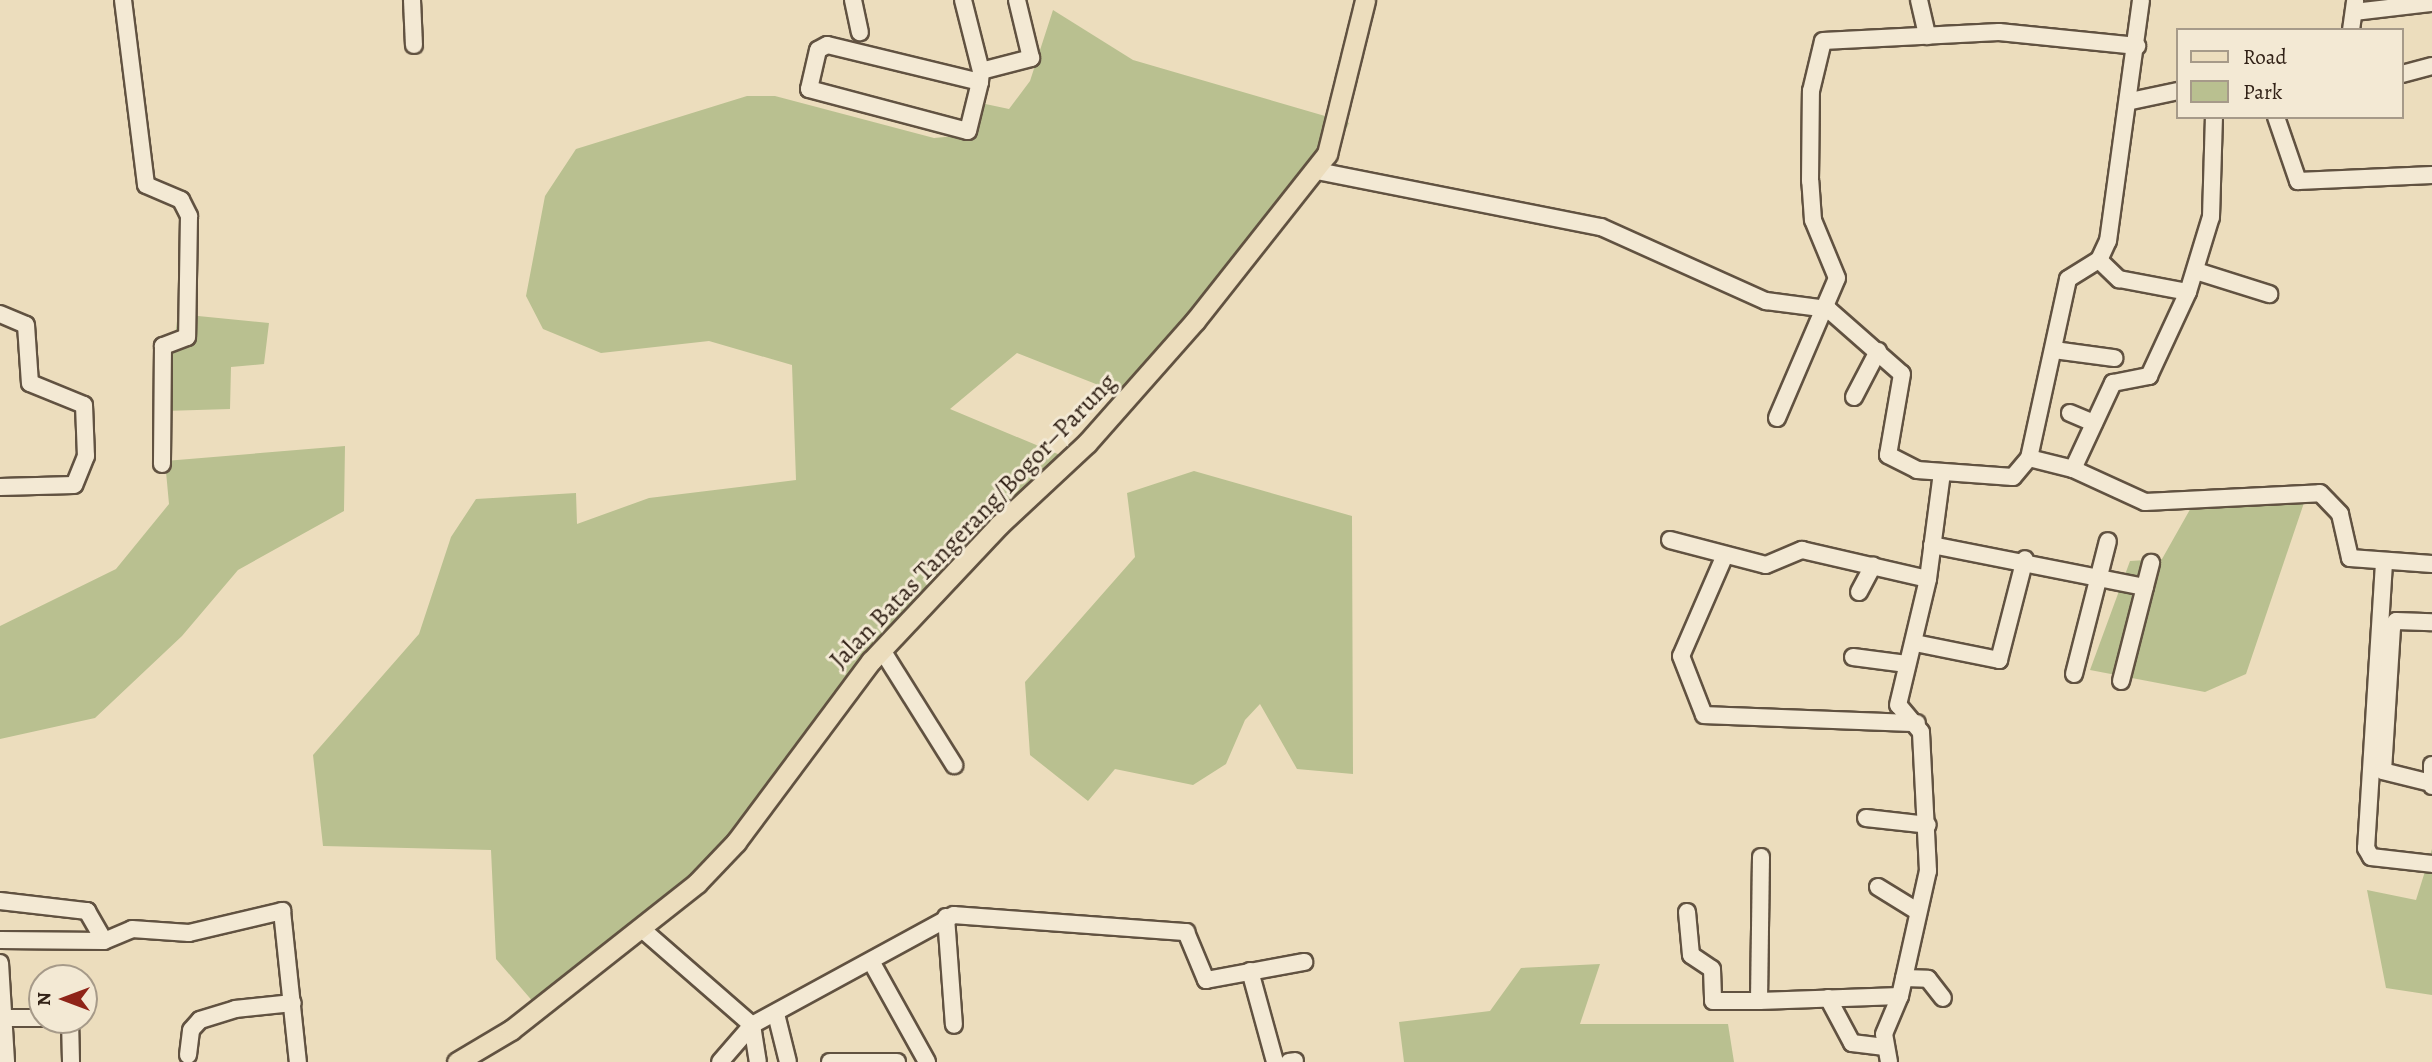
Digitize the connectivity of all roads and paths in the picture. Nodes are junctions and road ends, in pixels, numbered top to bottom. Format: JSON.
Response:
{"nodes":[{"id":1,"x":123,"y":0,"type":"edge"},
{"id":2,"x":412,"y":0,"type":"edge"},
{"id":3,"x":853,"y":0,"type":"edge"},
{"id":4,"x":963,"y":0,"type":"edge"},
{"id":5,"x":1017,"y":0,"type":"edge"},
{"id":6,"x":1365,"y":0,"type":"edge"},
{"id":7,"x":1919,"y":0,"type":"edge"},
{"id":8,"x":2141,"y":0,"type":"edge"},
{"id":9,"x":2432,"y":3,"type":"edge"},
{"id":10,"x":2355,"y":6,"type":"edge"},
{"id":11,"x":2351,"y":28,"type":"edge"},
{"id":12,"x":860,"y":33,"type":"dead end"},
{"id":13,"x":1927,"y":36,"type":"junction"},
{"id":14,"x":414,"y":45,"type":"dead end"},
{"id":15,"x":2137,"y":46,"type":"junction"},
{"id":16,"x":2432,"y":66,"type":"edge"},
{"id":17,"x":2404,"y":74,"type":"edge"},
{"id":18,"x":980,"y":76,"type":"junction"},
{"id":19,"x":2176,"y":91,"type":"edge"},
{"id":20,"x":2131,"y":102,"type":"junction"},
{"id":21,"x":2214,"y":119,"type":"edge"},
{"id":22,"x":2277,"y":119,"type":"edge"},
{"id":23,"x":1317,"y":171,"type":"junction"},
{"id":24,"x":2432,"y":175,"type":"edge"},
{"id":25,"x":2099,"y":260,"type":"junction"},
{"id":26,"x":2196,"y":271,"type":"junction"},
{"id":27,"x":2188,"y":292,"type":"junction"},
{"id":28,"x":2269,"y":294,"type":"dead end"},
{"id":29,"x":1828,"y":309,"type":"junction"},
{"id":30,"x":0,"y":314,"type":"edge"},
{"id":31,"x":2054,"y":350,"type":"junction"},
{"id":32,"x":1878,"y":351,"type":"junction"},
{"id":33,"x":2114,"y":358,"type":"dead end"},
{"id":34,"x":1854,"y":397,"type":"dead end"},
{"id":35,"x":2070,"y":413,"type":"dead end"},
{"id":36,"x":1777,"y":418,"type":"dead end"},
{"id":37,"x":2094,"y":424,"type":"junction"},
{"id":38,"x":2029,"y":458,"type":"junction"},
{"id":39,"x":162,"y":464,"type":"dead end"},
{"id":40,"x":2073,"y":469,"type":"junction"},
{"id":41,"x":1941,"y":473,"type":"junction"},
{"id":42,"x":0,"y":487,"type":"edge"},
{"id":43,"x":1670,"y":540,"type":"dead end"},
{"id":44,"x":2108,"y":541,"type":"dead end"},
{"id":45,"x":1932,"y":545,"type":"junction"},
{"id":46,"x":1725,"y":555,"type":"junction"},
{"id":47,"x":2025,"y":559,"type":"junction"},
{"id":48,"x":2151,"y":563,"type":"dead end"},
{"id":49,"x":2384,"y":563,"type":"junction"},
{"id":50,"x":2432,"y":564,"type":"edge"},
{"id":51,"x":1873,"y":566,"type":"junction"},
{"id":52,"x":2098,"y":577,"type":"junction"},
{"id":53,"x":1928,"y":579,"type":"junction"},
{"id":54,"x":2145,"y":587,"type":"junction"},
{"id":55,"x":1859,"y":592,"type":"dead end"},
{"id":56,"x":2432,"y":622,"type":"edge"},
{"id":57,"x":1915,"y":643,"type":"junction"},
{"id":58,"x":882,"y":650,"type":"junction"},
{"id":59,"x":1853,"y":657,"type":"dead end"},
{"id":60,"x":1907,"y":664,"type":"junction"},
{"id":61,"x":2074,"y":674,"type":"dead end"},
{"id":62,"x":2121,"y":681,"type":"dead end"},
{"id":63,"x":1917,"y":723,"type":"junction"},
{"id":64,"x":954,"y":765,"type":"dead end"},
{"id":65,"x":2432,"y":765,"type":"edge"},
{"id":66,"x":2431,"y":785,"type":"edge"},
{"id":67,"x":1866,"y":818,"type":"dead end"},
{"id":68,"x":1928,"y":825,"type":"junction"},
{"id":69,"x":1761,"y":856,"type":"dead end"},
{"id":70,"x":2432,"y":864,"type":"edge"},
{"id":71,"x":1878,"y":887,"type":"dead end"},
{"id":72,"x":0,"y":901,"type":"edge"},
{"id":73,"x":1917,"y":911,"type":"junction"},
{"id":74,"x":1687,"y":912,"type":"dead end"},
{"id":75,"x":946,"y":917,"type":"junction"},
{"id":76,"x":643,"y":930,"type":"junction"},
{"id":77,"x":0,"y":940,"type":"edge"},
{"id":78,"x":104,"y":941,"type":"junction"},
{"id":79,"x":1304,"y":962,"type":"dead end"},
{"id":80,"x":0,"y":963,"type":"edge"},
{"id":81,"x":872,"y":963,"type":"junction"},
{"id":82,"x":1251,"y":971,"type":"junction"},
{"id":83,"x":1904,"y":978,"type":"junction"},
{"id":84,"x":1900,"y":996,"type":"junction"},
{"id":85,"x":1828,"y":998,"type":"junction"},
{"id":86,"x":1943,"y":998,"type":"dead end"},
{"id":87,"x":1759,"y":1001,"type":"junction"},
{"id":88,"x":293,"y":1003,"type":"junction"},
{"id":89,"x":776,"y":1014,"type":"junction"},
{"id":90,"x":4,"y":1018,"type":"junction"},
{"id":91,"x":28,"y":1018,"type":"edge"},
{"id":92,"x":752,"y":1025,"type":"junction"},
{"id":93,"x":954,"y":1025,"type":"dead end"},
{"id":94,"x":70,"y":1034,"type":"edge"},
{"id":95,"x":188,"y":1055,"type":"dead end"},
{"id":96,"x":1887,"y":1055,"type":"edge"},
{"id":97,"x":863,"y":1060,"type":"edge"},
{"id":98,"x":6,"y":1062,"type":"edge"},
{"id":99,"x":71,"y":1062,"type":"edge"},
{"id":100,"x":298,"y":1062,"type":"edge"},
{"id":101,"x":457,"y":1062,"type":"edge"},
{"id":102,"x":720,"y":1062,"type":"edge"},
{"id":103,"x":758,"y":1062,"type":"edge"},
{"id":104,"x":788,"y":1062,"type":"edge"},
{"id":105,"x":830,"y":1062,"type":"edge"},
{"id":106,"x":897,"y":1062,"type":"edge"},
{"id":107,"x":928,"y":1062,"type":"edge"},
{"id":108,"x":1275,"y":1062,"type":"edge"}],
"edges":[{"from":1,"to":39,"type":"street"},
{"from":2,"to":14,"type":"street"},
{"from":3,"to":12,"type":"street"},
{"from":4,"to":18,"type":"street"},
{"from":5,"to":18,"type":"street"},
{"from":6,"to":23,"type":"main road","name":"Jalan Batas Tangerang/Bogor–Parung"},
{"from":7,"to":13,"type":"street"},
{"from":8,"to":15,"type":"street"},
{"from":9,"to":10,"type":"street"},
{"from":10,"to":11,"type":"street"},
{"from":13,"to":15,"type":"street"},
{"from":13,"to":29,"type":"street"},
{"from":15,"to":20,"type":"street"},
{"from":16,"to":17,"type":"street"},
{"from":18,"to":18,"type":"street"},
{"from":19,"to":20,"type":"street"},
{"from":20,"to":25,"type":"street"},
{"from":21,"to":26,"type":"street"},
{"from":22,"to":24,"type":"street"},
{"from":23,"to":29,"type":"street"},
{"from":23,"to":58,"type":"main road","name":"Jalan Batas Tangerang/Bogor–Parung"},
{"from":25,"to":27,"type":"street"},
{"from":25,"to":31,"type":"street"},
{"from":26,"to":27,"type":"street"},
{"from":26,"to":28,"type":"street"},
{"from":27,"to":37,"type":"street"},
{"from":29,"to":32,"type":"street"},
{"from":29,"to":36,"type":"street"},
{"from":30,"to":42,"type":"street"},
{"from":31,"to":33,"type":"street"},
{"from":31,"to":38,"type":"street"},
{"from":32,"to":34,"type":"street"},
{"from":32,"to":41,"type":"street"},
{"from":35,"to":37,"type":"street"},
{"from":37,"to":40,"type":"street"},
{"from":38,"to":40,"type":"street"},
{"from":38,"to":41,"type":"street"},
{"from":40,"to":49,"type":"street"},
{"from":41,"to":45,"type":"street"},
{"from":43,"to":46,"type":"street"},
{"from":44,"to":52,"type":"street"},
{"from":45,"to":47,"type":"street"},
{"from":45,"to":53,"type":"street"},
{"from":46,"to":51,"type":"street"},
{"from":46,"to":63,"type":"street"},
{"from":47,"to":52,"type":"street"},
{"from":47,"to":57,"type":"street"},
{"from":48,"to":54,"type":"street"},
{"from":49,"to":50,"type":"street"},
{"from":49,"to":70,"type":"street"},
{"from":51,"to":53,"type":"street"},
{"from":51,"to":55,"type":"street"},
{"from":52,"to":54,"type":"street"},
{"from":52,"to":61,"type":"street"},
{"from":53,"to":57,"type":"street"},
{"from":54,"to":62,"type":"street"},
{"from":56,"to":66,"type":"street"},
{"from":57,"to":60,"type":"street"},
{"from":58,"to":64,"type":"street"},
{"from":58,"to":76,"type":"main road","name":"Jalan Batas Tangerang/Bogor–Parung"},
{"from":59,"to":60,"type":"street"},
{"from":60,"to":63,"type":"street"},
{"from":63,"to":68,"type":"street"},
{"from":65,"to":66,"type":"street"},
{"from":67,"to":68,"type":"street"},
{"from":68,"to":73,"type":"street"},
{"from":69,"to":87,"type":"street"},
{"from":71,"to":73,"type":"street"},
{"from":72,"to":78,"type":"street"},
{"from":73,"to":83,"type":"street"},
{"from":74,"to":87,"type":"street"},
{"from":75,"to":81,"type":"street"},
{"from":75,"to":82,"type":"street"},
{"from":75,"to":93,"type":"street"},
{"from":76,"to":92,"type":"street"},
{"from":76,"to":101,"type":"main road","name":"Jalan Batas Tangerang/Bogor–Parung"},
{"from":77,"to":78,"type":"street"},
{"from":78,"to":88,"type":"street"},
{"from":79,"to":82,"type":"street"},
{"from":80,"to":90,"type":"street"},
{"from":81,"to":89,"type":"street"},
{"from":81,"to":107,"type":"street"},
{"from":82,"to":108,"type":"street"},
{"from":83,"to":84,"type":"street"},
{"from":83,"to":86,"type":"street"},
{"from":84,"to":85,"type":"street"},
{"from":84,"to":96,"type":"street"},
{"from":85,"to":87,"type":"street"},
{"from":85,"to":96,"type":"street"},
{"from":88,"to":95,"type":"street"},
{"from":88,"to":100,"type":"street"},
{"from":89,"to":92,"type":"street"},
{"from":89,"to":104,"type":"street"},
{"from":90,"to":91,"type":"street"},
{"from":90,"to":98,"type":"street"},
{"from":92,"to":102,"type":"street"},
{"from":92,"to":103,"type":"street"},
{"from":94,"to":99,"type":"street"},
{"from":97,"to":105,"type":"street"},
{"from":97,"to":106,"type":"street"}]}
